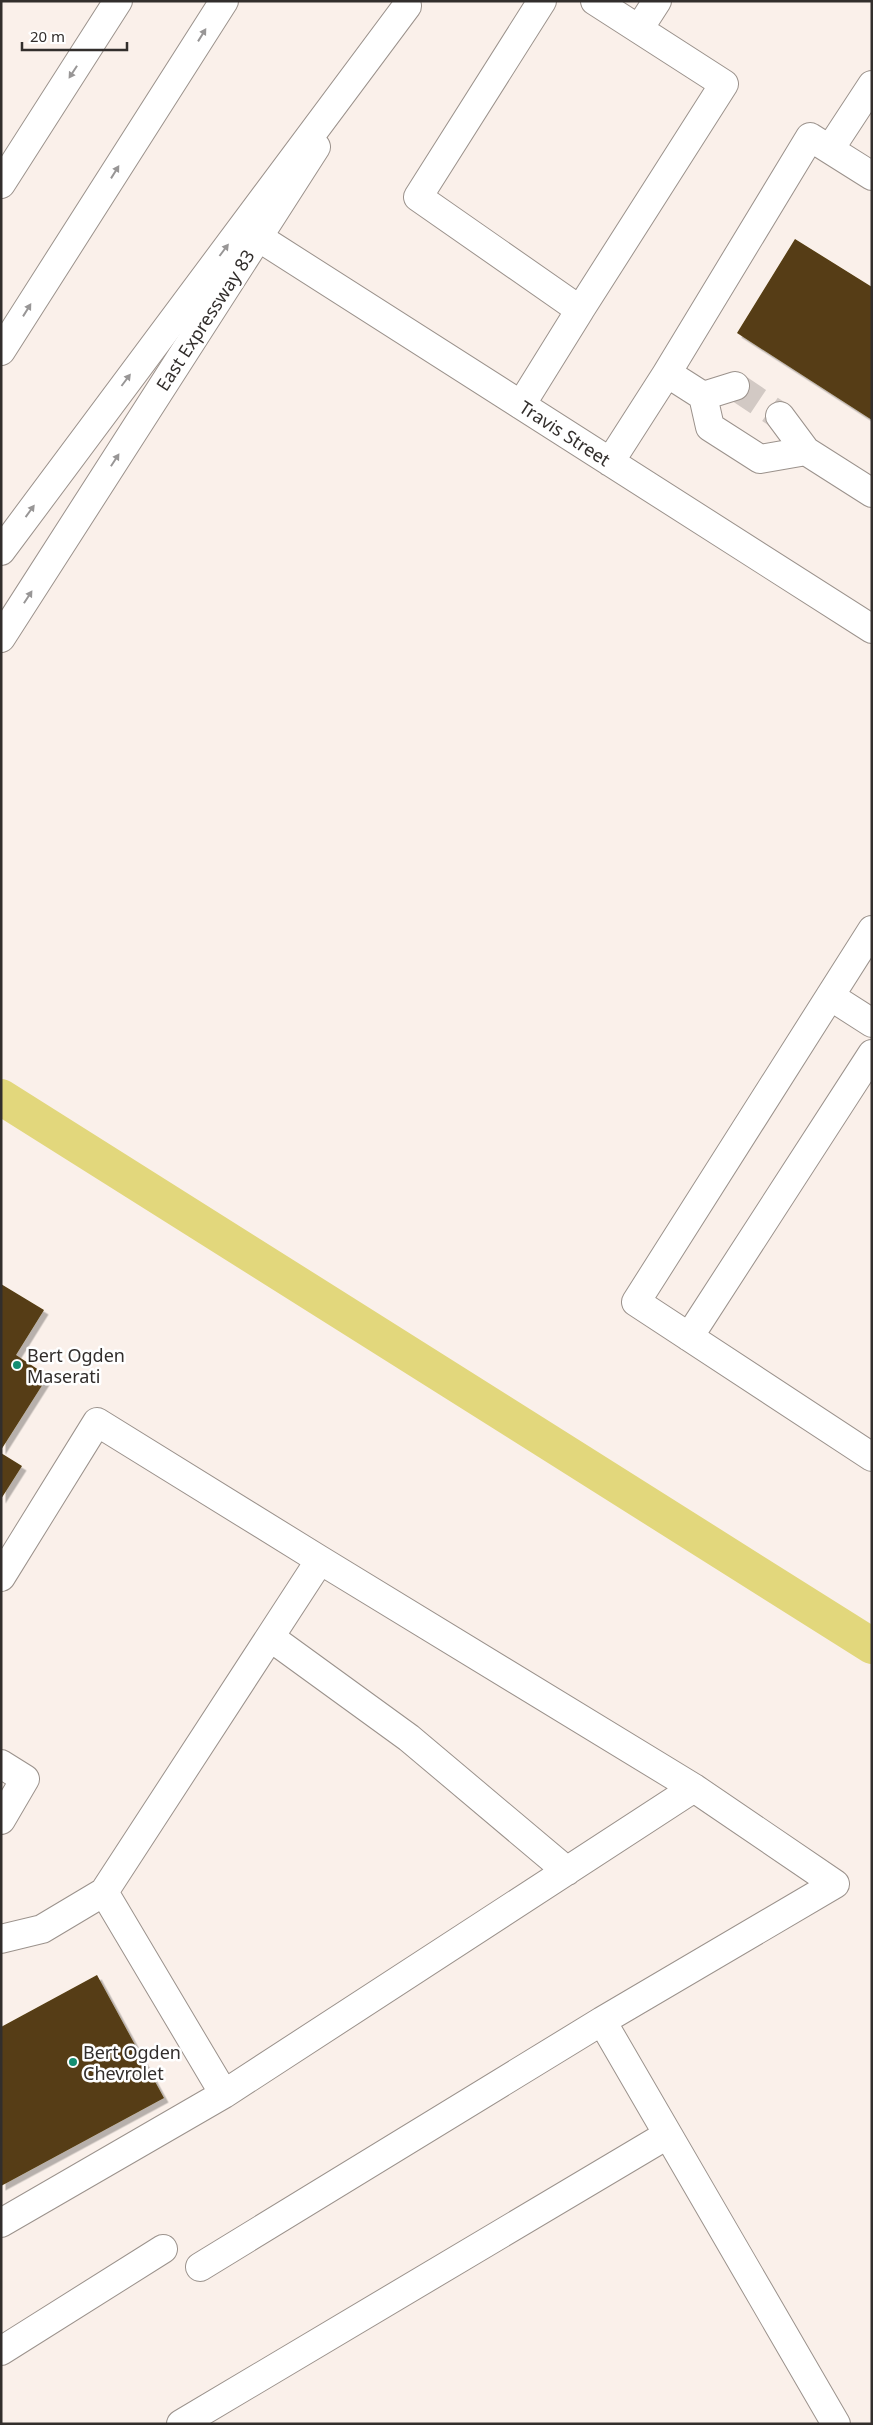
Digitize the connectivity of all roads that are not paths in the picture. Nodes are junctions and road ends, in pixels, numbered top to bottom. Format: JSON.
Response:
{"nodes":[{"id":1,"x":118,"y":1,"type":"edge"},
{"id":2,"x":224,"y":1,"type":"edge"},
{"id":3,"x":542,"y":1,"type":"edge"},
{"id":4,"x":595,"y":1,"type":"edge"},
{"id":5,"x":657,"y":1,"type":"edge"},
{"id":6,"x":408,"y":3,"type":"edge"},
{"id":7,"x":639,"y":29,"type":"junction"},
{"id":8,"x":872,"y":85,"type":"edge"},
{"id":9,"x":830,"y":150,"type":"junction"},
{"id":10,"x":872,"y":176,"type":"edge"},
{"id":11,"x":1,"y":184,"type":"edge"},
{"id":12,"x":258,"y":237,"type":"junction"},
{"id":13,"x":580,"y":310,"type":"junction"},
{"id":14,"x":1,"y":351,"type":"edge"},
{"id":15,"x":667,"y":373,"type":"junction"},
{"id":16,"x":735,"y":386,"type":"dead end"},
{"id":17,"x":703,"y":396,"type":"junction"},
{"id":18,"x":521,"y":405,"type":"junction"},
{"id":19,"x":780,"y":416,"type":"tunnel mouth"},
{"id":20,"x":806,"y":451,"type":"junction"},
{"id":21,"x":610,"y":462,"type":"junction"},
{"id":22,"x":872,"y":493,"type":"edge"},
{"id":23,"x":1,"y":551,"type":"edge"},
{"id":24,"x":872,"y":629,"type":"edge"},
{"id":25,"x":1,"y":638,"type":"edge"},
{"id":26,"x":872,"y":930,"type":"edge"},
{"id":27,"x":830,"y":996,"type":"junction"},
{"id":28,"x":872,"y":1024,"type":"edge"},
{"id":29,"x":872,"y":1054,"type":"edge"},
{"id":30,"x":689,"y":1337,"type":"junction"},
{"id":31,"x":872,"y":1457,"type":"edge"},
{"id":32,"x":320,"y":1560,"type":"junction"},
{"id":33,"x":1,"y":1577,"type":"edge"},
{"id":34,"x":270,"y":1637,"type":"junction"},
{"id":35,"x":1,"y":1764,"type":"edge"},
{"id":36,"x":694,"y":1788,"type":"junction"},
{"id":37,"x":1,"y":1820,"type":"edge"},
{"id":38,"x":567,"y":1871,"type":"junction"},
{"id":39,"x":104,"y":1892,"type":"junction"},
{"id":40,"x":1,"y":1939,"type":"edge"},
{"id":41,"x":602,"y":2020,"type":"junction"},
{"id":42,"x":224,"y":2094,"type":"junction"},
{"id":43,"x":667,"y":2135,"type":"junction"},
{"id":44,"x":1,"y":2223,"type":"edge"},
{"id":45,"x":164,"y":2249,"type":"dead end"},
{"id":46,"x":200,"y":2267,"type":"dead end"},
{"id":47,"x":1,"y":2351,"type":"edge"},
{"id":48,"x":181,"y":2424,"type":"edge"},
{"id":49,"x":836,"y":2424,"type":"edge"}],
"edges":[{"from":1,"to":11,"type":"main road","one_way":true},
{"from":14,"to":2,"type":"main road","one_way":true},
{"from":3,"to":13,"type":"main road"},
{"from":4,"to":7,"type":"main road"},
{"from":5,"to":7,"type":"main road"},
{"from":6,"to":12,"type":"main road","name":"East Expressway 83"},
{"from":23,"to":6,"type":"main road","one_way":true},
{"from":7,"to":13,"type":"main road"},
{"from":8,"to":9,"type":"main road"},
{"from":9,"to":10,"type":"main road"},
{"from":9,"to":15,"type":"main road"},
{"from":12,"to":18,"type":"main road","name":"Travis Street"},
{"from":25,"to":12,"type":"main road","name":"East Expressway 83","one_way":true},
{"from":13,"to":18,"type":"main road"},
{"from":15,"to":17,"type":"main road"},
{"from":15,"to":21,"type":"main road"},
{"from":16,"to":17,"type":"main road"},
{"from":17,"to":20,"type":"main road"},
{"from":18,"to":21,"type":"main road","name":"Travis Street"},
{"from":19,"to":20,"type":"main road"},
{"from":20,"to":22,"type":"main road"},
{"from":21,"to":24,"type":"main road","name":"Travis Street"},
{"from":26,"to":27,"type":"main road"},
{"from":27,"to":28,"type":"main road"},
{"from":27,"to":30,"type":"main road"},
{"from":29,"to":30,"type":"main road"},
{"from":30,"to":31,"type":"main road"},
{"from":32,"to":33,"type":"main road"},
{"from":32,"to":34,"type":"main road"},
{"from":32,"to":36,"type":"main road"},
{"from":34,"to":38,"type":"main road"},
{"from":34,"to":39,"type":"main road"},
{"from":35,"to":37,"type":"main road"},
{"from":36,"to":38,"type":"main road"},
{"from":36,"to":41,"type":"main road"},
{"from":38,"to":42,"type":"main road"},
{"from":39,"to":40,"type":"main road"},
{"from":39,"to":42,"type":"main road"},
{"from":41,"to":43,"type":"main road"},
{"from":41,"to":46,"type":"main road"},
{"from":42,"to":44,"type":"main road"},
{"from":43,"to":48,"type":"main road"},
{"from":43,"to":49,"type":"main road"},
{"from":45,"to":47,"type":"main road"}]}
